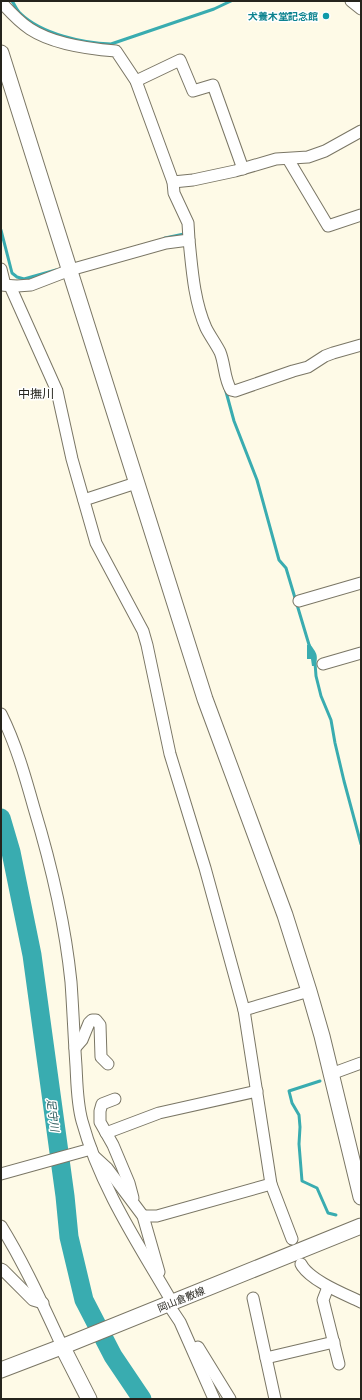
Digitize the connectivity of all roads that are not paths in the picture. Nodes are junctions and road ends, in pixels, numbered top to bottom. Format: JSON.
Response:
{"nodes":[{"id":1,"x":352,"y":1,"type":"edge"},
{"id":2,"x":1,"y":2,"type":"edge"},
{"id":3,"x":361,"y":9,"type":"edge"},
{"id":4,"x":1,"y":53,"type":"edge"},
{"id":5,"x":136,"y":81,"type":"junction"},
{"id":6,"x":361,"y":131,"type":"edge"},
{"id":7,"x":288,"y":159,"type":"junction"},
{"id":8,"x":242,"y":169,"type":"junction"},
{"id":9,"x":173,"y":182,"type":"junction"},
{"id":10,"x":361,"y":215,"type":"edge"},
{"id":11,"x":186,"y":240,"type":"junction"},
{"id":12,"x":1,"y":269,"type":"edge"},
{"id":13,"x":70,"y":270,"type":"junction"},
{"id":14,"x":5,"y":285,"type":"edge"},
{"id":15,"x":361,"y":345,"type":"edge"},
{"id":16,"x":136,"y":483,"type":"junction"},
{"id":17,"x":84,"y":500,"type":"junction"},
{"id":18,"x":361,"y":583,"type":"edge"},
{"id":19,"x":299,"y":601,"type":"dead end"},
{"id":20,"x":361,"y":653,"type":"edge"},
{"id":21,"x":323,"y":664,"type":"dead end"},
{"id":22,"x":1,"y":714,"type":"edge"},
{"id":23,"x":309,"y":991,"type":"junction"},
{"id":24,"x":244,"y":1010,"type":"junction"},
{"id":25,"x":75,"y":1048,"type":"junction"},
{"id":26,"x":361,"y":1063,"type":"edge"},
{"id":27,"x":108,"y":1064,"type":"dead end"},
{"id":28,"x":331,"y":1074,"type":"junction"},
{"id":29,"x":257,"y":1091,"type":"junction"},
{"id":30,"x":115,"y":1099,"type":"dead end"},
{"id":31,"x":106,"y":1133,"type":"junction"},
{"id":32,"x":90,"y":1152,"type":"junction"},
{"id":33,"x":1,"y":1174,"type":"edge"},
{"id":34,"x":271,"y":1184,"type":"junction"},
{"id":35,"x":361,"y":1197,"type":"edge"},
{"id":36,"x":134,"y":1204,"type":"junction"},
{"id":37,"x":143,"y":1216,"type":"junction"},
{"id":38,"x":1,"y":1226,"type":"edge"},
{"id":39,"x":361,"y":1226,"type":"edge"},
{"id":40,"x":292,"y":1239,"type":"dead end"},
{"id":41,"x":300,"y":1264,"type":"dead end"},
{"id":42,"x":1,"y":1269,"type":"edge"},
{"id":43,"x":328,"y":1286,"type":"junction"},
{"id":44,"x":253,"y":1298,"type":"dead end"},
{"id":45,"x":167,"y":1301,"type":"junction"},
{"id":46,"x":361,"y":1302,"type":"edge"},
{"id":47,"x":43,"y":1303,"type":"junction"},
{"id":48,"x":180,"y":1322,"type":"junction"},
{"id":49,"x":334,"y":1342,"type":"junction"},
{"id":50,"x":66,"y":1345,"type":"junction"},
{"id":51,"x":266,"y":1358,"type":"junction"},
{"id":52,"x":339,"y":1364,"type":"dead end"},
{"id":53,"x":1,"y":1370,"type":"edge"},
{"id":54,"x":89,"y":1399,"type":"edge"},
{"id":55,"x":214,"y":1399,"type":"edge"},
{"id":56,"x":230,"y":1399,"type":"edge"},
{"id":57,"x":275,"y":1399,"type":"edge"}],
"edges":[{"from":1,"to":3,"type":"street"},
{"from":2,"to":5,"type":"street"},
{"from":4,"to":13,"type":"street"},
{"from":5,"to":8,"type":"street"},
{"from":5,"to":9,"type":"street"},
{"from":6,"to":7,"type":"street"},
{"from":7,"to":8,"type":"street"},
{"from":7,"to":10,"type":"street"},
{"from":8,"to":9,"type":"street"},
{"from":9,"to":11,"type":"street"},
{"from":11,"to":13,"type":"street"},
{"from":11,"to":15,"type":"street"},
{"from":12,"to":14,"type":"street"},
{"from":13,"to":14,"type":"street"},
{"from":13,"to":16,"type":"street"},
{"from":14,"to":17,"type":"street"},
{"from":16,"to":17,"type":"street"},
{"from":16,"to":23,"type":"street"},
{"from":17,"to":24,"type":"street"},
{"from":18,"to":19,"type":"street"},
{"from":20,"to":21,"type":"street"},
{"from":22,"to":25,"type":"street"},
{"from":23,"to":24,"type":"street"},
{"from":23,"to":28,"type":"street"},
{"from":24,"to":29,"type":"street"},
{"from":25,"to":27,"type":"street"},
{"from":25,"to":32,"type":"street"},
{"from":26,"to":28,"type":"street"},
{"from":28,"to":35,"type":"street"},
{"from":29,"to":31,"type":"street"},
{"from":29,"to":34,"type":"street"},
{"from":30,"to":31,"type":"street"},
{"from":31,"to":36,"type":"street"},
{"from":32,"to":33,"type":"street"},
{"from":32,"to":36,"type":"street"},
{"from":32,"to":45,"type":"street"},
{"from":34,"to":37,"type":"street"},
{"from":34,"to":40,"type":"street"},
{"from":36,"to":37,"type":"street"},
{"from":37,"to":45,"type":"street"},
{"from":38,"to":47,"type":"street"},
{"from":39,"to":45,"type":"street","name":"岡山倉敷線"},
{"from":41,"to":43,"type":"street"},
{"from":42,"to":47,"type":"street"},
{"from":43,"to":46,"type":"street"},
{"from":43,"to":49,"type":"street"},
{"from":44,"to":51,"type":"street"},
{"from":45,"to":48,"type":"street"},
{"from":45,"to":50,"type":"street","name":"岡山倉敷線"},
{"from":47,"to":50,"type":"street"},
{"from":48,"to":55,"type":"street"},
{"from":48,"to":56,"type":"street"},
{"from":49,"to":51,"type":"street"},
{"from":49,"to":52,"type":"street"},
{"from":50,"to":53,"type":"street","name":"岡山倉敷線"},
{"from":50,"to":54,"type":"street"},
{"from":51,"to":57,"type":"street"}]}
